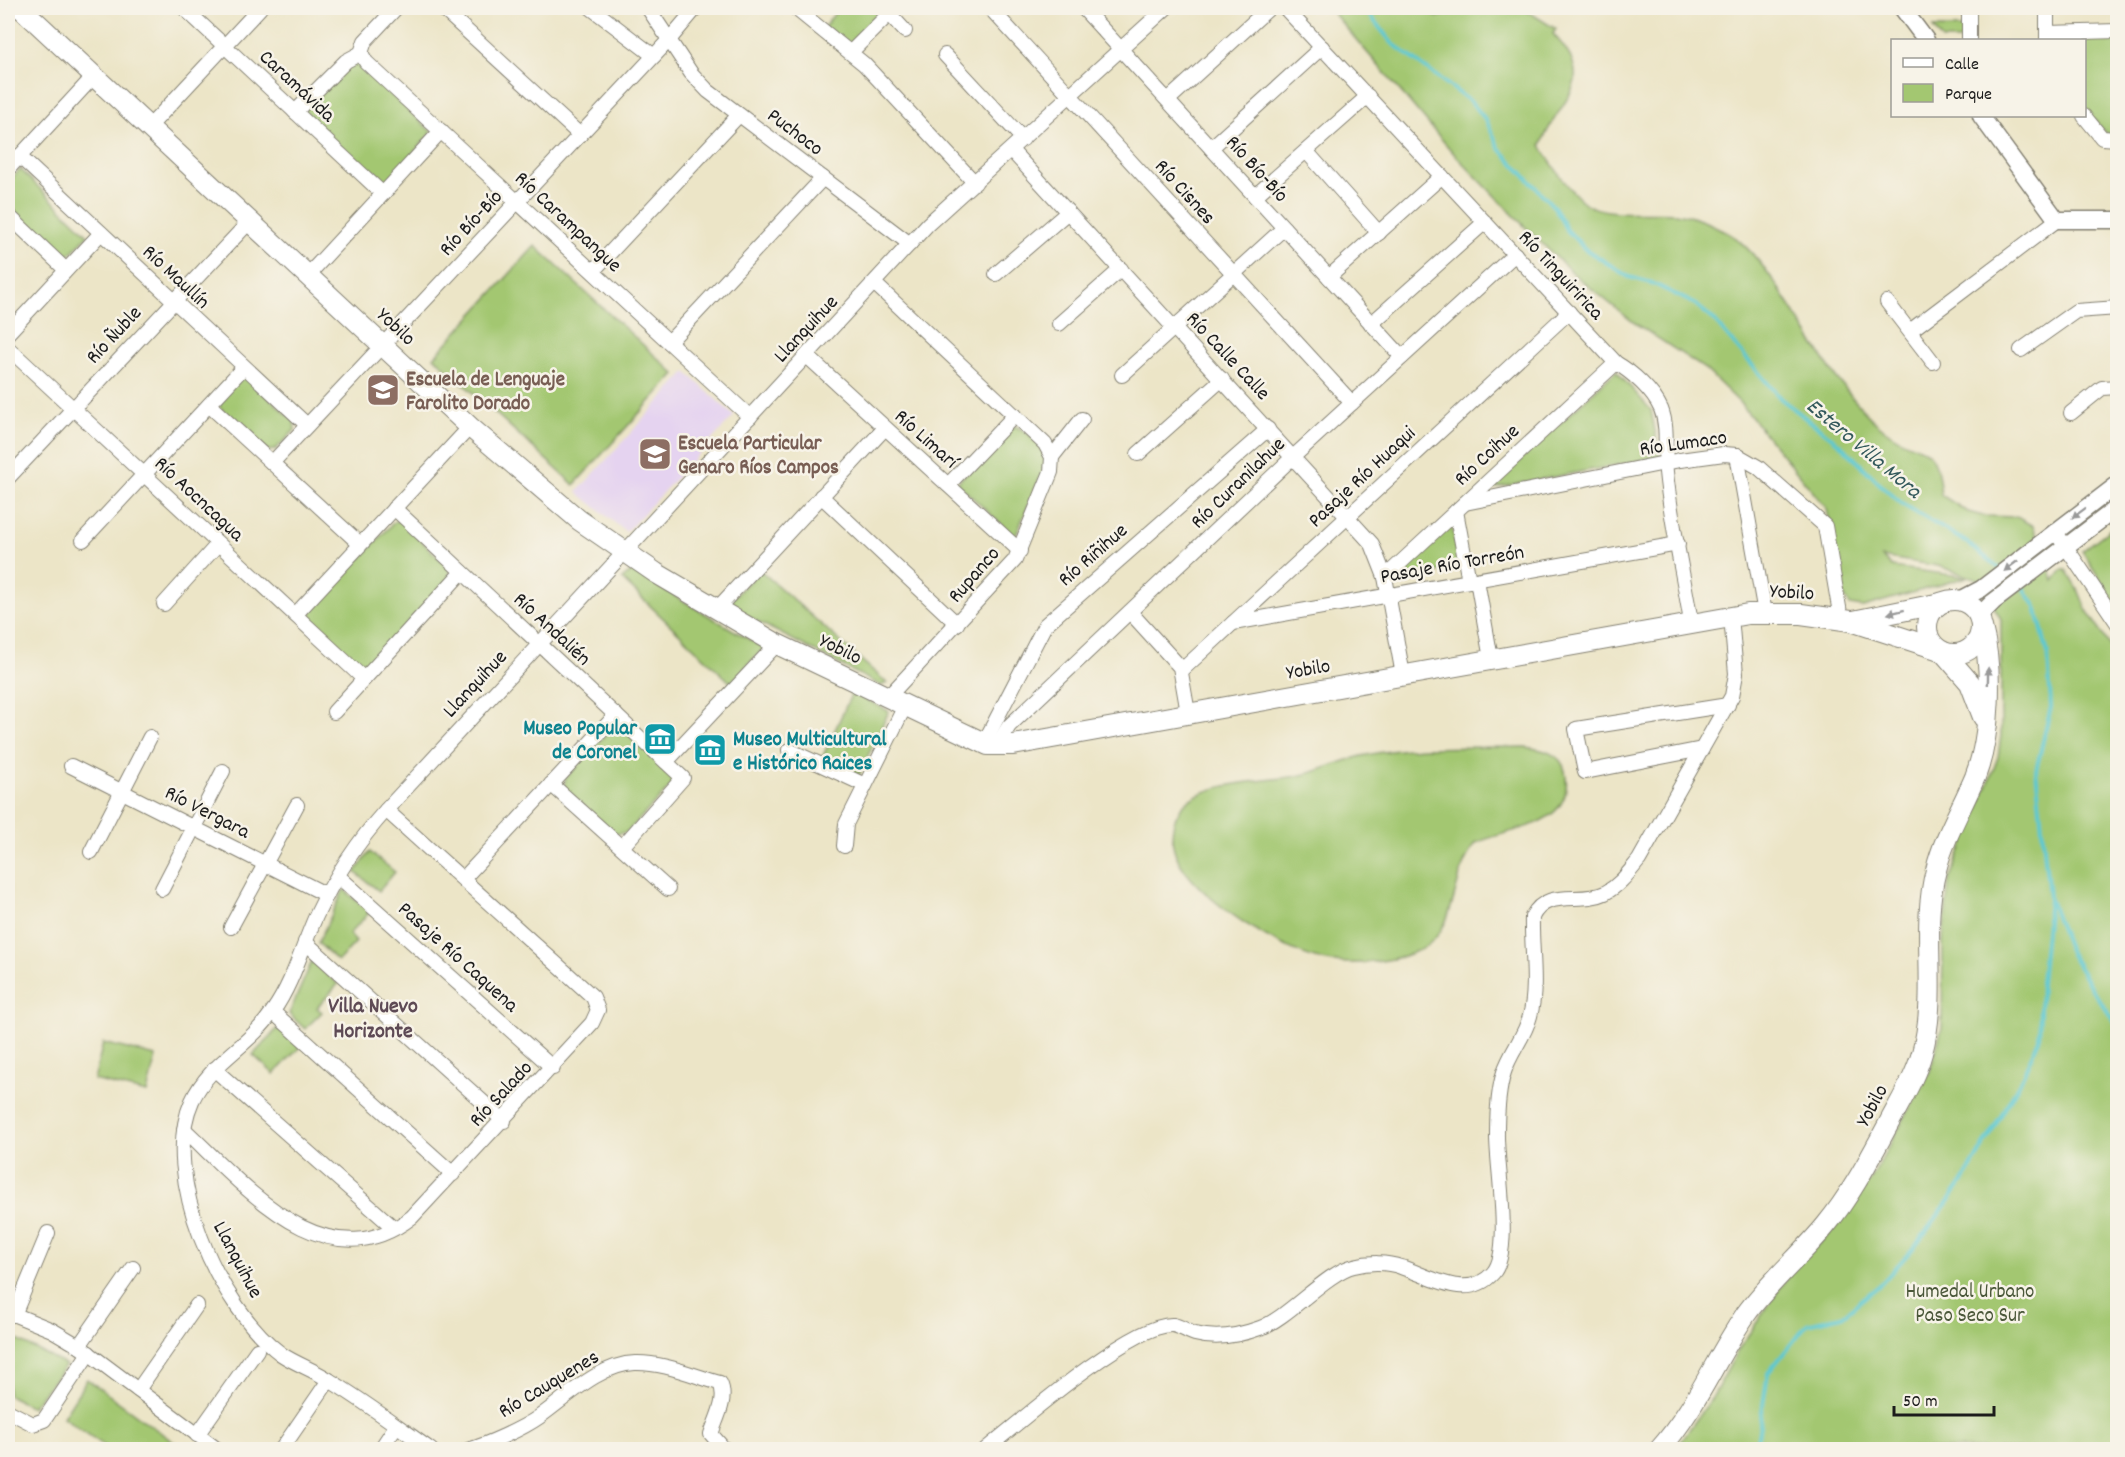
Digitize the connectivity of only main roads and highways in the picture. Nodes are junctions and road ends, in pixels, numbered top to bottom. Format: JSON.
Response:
{"nodes":[{"id":1,"x":21,"y":8,"type":"edge"},
{"id":2,"x":1950,"y":602,"type":"junction"},
{"id":3,"x":1985,"y":615,"type":"junction"},
{"id":4,"x":1846,"y":620,"type":"junction"},
{"id":5,"x":1940,"y":650,"type":"junction"},
{"id":6,"x":1985,"y":726,"type":"junction"},
{"id":7,"x":1659,"y":1449,"type":"edge"}],
"edges":[{"from":1,"to":4,"type":"main road","name":"Yobilo"},
{"from":2,"to":3,"type":"main road"},
{"from":2,"to":4,"type":"main road","name":"Yobilo","one_way":true},
{"from":2,"to":5,"type":"main road","name":"Yobilo"},
{"from":3,"to":5,"type":"main road","name":"Yobilo"},
{"from":6,"to":3,"type":"main road","name":"Yobilo","one_way":true},
{"from":4,"to":5,"type":"main road","name":"Yobilo"},
{"from":5,"to":6,"type":"main road","name":"Yobilo"},
{"from":6,"to":7,"type":"main road","name":"Yobilo"}]}
